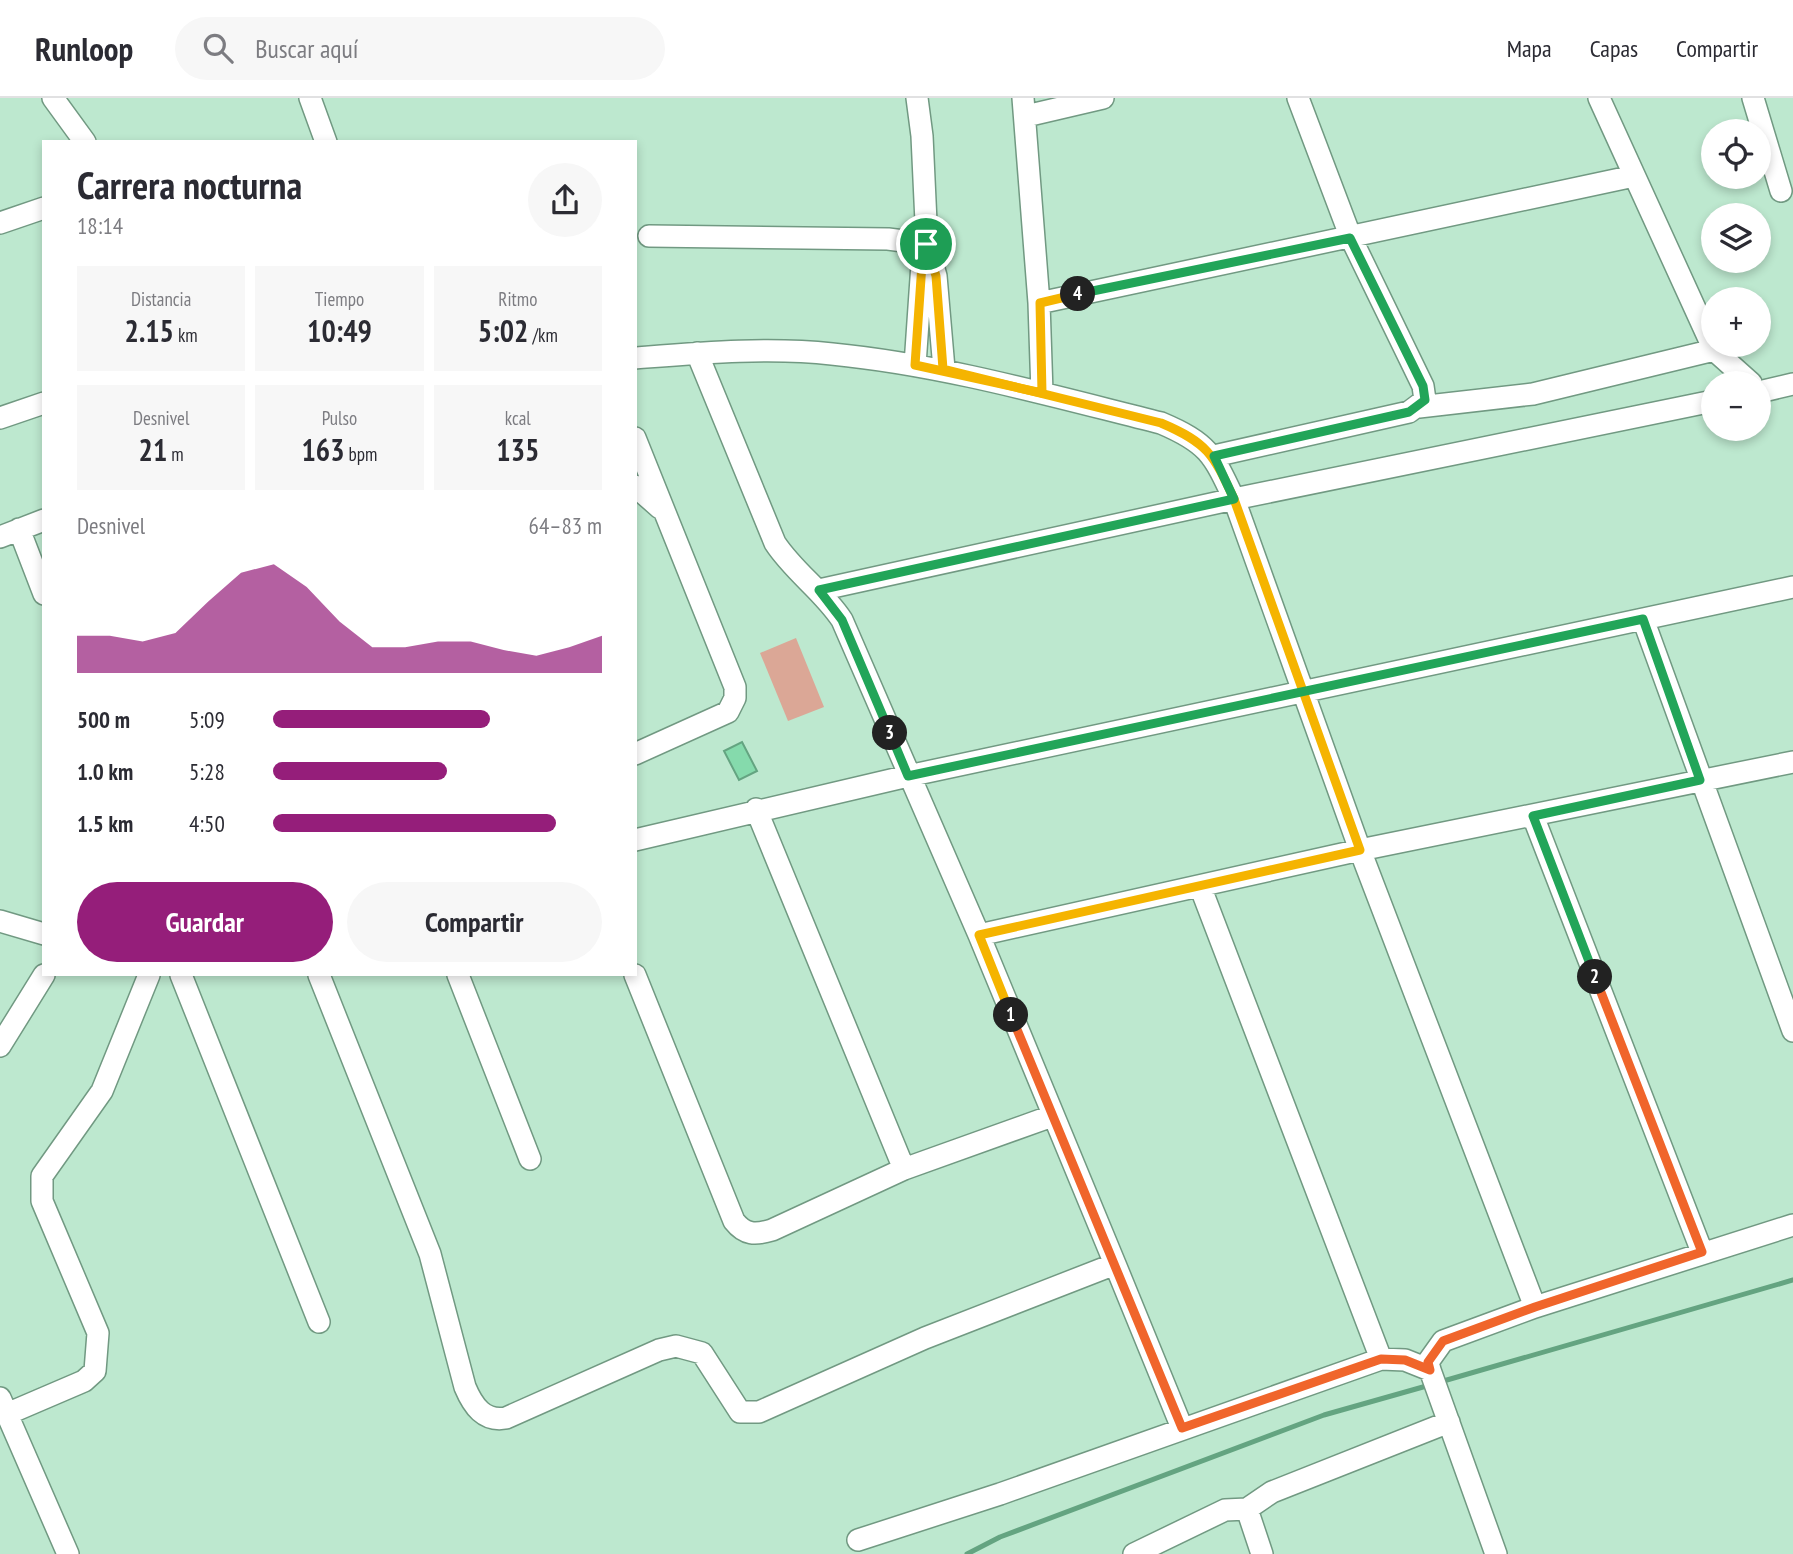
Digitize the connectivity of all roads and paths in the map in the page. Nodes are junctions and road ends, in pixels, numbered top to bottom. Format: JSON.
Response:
{"nodes":[{"id":1,"x":53,"y":98,"type":"edge"},
{"id":2,"x":310,"y":98,"type":"edge"},
{"id":3,"x":917,"y":98,"type":"edge"},
{"id":4,"x":1103,"y":98,"type":"edge"},
{"id":5,"x":1298,"y":98,"type":"edge"},
{"id":6,"x":1600,"y":98,"type":"edge"},
{"id":7,"x":1753,"y":98,"type":"edge"},
{"id":8,"x":1024,"y":107,"type":"edge"},
{"id":9,"x":84,"y":140,"type":"edge"},
{"id":10,"x":325,"y":140,"type":"edge"},
{"id":11,"x":1634,"y":176,"type":"junction"},
{"id":12,"x":1781,"y":191,"type":"dead end"},
{"id":13,"x":42,"y":209,"type":"edge"},
{"id":14,"x":0,"y":223,"type":"edge"},
{"id":15,"x":649,"y":236,"type":"dead end"},
{"id":16,"x":1350,"y":238,"type":"junction"},
{"id":17,"x":926,"y":244,"type":"junction"},
{"id":18,"x":1040,"y":303,"type":"junction"},
{"id":19,"x":1701,"y":322,"type":"edge"},
{"id":20,"x":697,"y":353,"type":"junction"},
{"id":21,"x":1701,"y":353,"type":"edge"},
{"id":22,"x":1722,"y":357,"type":"edge"},
{"id":23,"x":637,"y":358,"type":"edge"},
{"id":24,"x":915,"y":365,"type":"junction"},
{"id":25,"x":943,"y":369,"type":"junction"},
{"id":26,"x":1738,"y":371,"type":"edge"},
{"id":27,"x":1793,"y":384,"type":"edge"},
{"id":28,"x":1771,"y":389,"type":"edge"},
{"id":29,"x":1042,"y":393,"type":"junction"},
{"id":30,"x":1701,"y":403,"type":"edge"},
{"id":31,"x":42,"y":404,"type":"edge"},
{"id":32,"x":1419,"y":407,"type":"junction"},
{"id":33,"x":0,"y":418,"type":"edge"},
{"id":34,"x":637,"y":443,"type":"edge"},
{"id":35,"x":1214,"y":456,"type":"junction"},
{"id":36,"x":637,"y":488,"type":"edge"},
{"id":37,"x":1234,"y":499,"type":"junction"},
{"id":38,"x":662,"y":509,"type":"junction"},
{"id":39,"x":42,"y":521,"type":"edge"},
{"id":40,"x":10,"y":533,"type":"edge"},
{"id":41,"x":1793,"y":587,"type":"edge"},
{"id":42,"x":42,"y":590,"type":"edge"},
{"id":43,"x":819,"y":590,"type":"junction"},
{"id":44,"x":1643,"y":619,"type":"junction"},
{"id":45,"x":1305,"y":693,"type":"junction"},
{"id":46,"x":637,"y":753,"type":"edge"},
{"id":47,"x":1793,"y":762,"type":"edge"},
{"id":48,"x":908,"y":776,"type":"junction"},
{"id":49,"x":1700,"y":780,"type":"junction"},
{"id":50,"x":756,"y":809,"type":"junction"},
{"id":51,"x":1533,"y":816,"type":"junction"},
{"id":52,"x":637,"y":839,"type":"edge"},
{"id":53,"x":1360,"y":850,"type":"junction"},
{"id":54,"x":1200,"y":886,"type":"junction"},
{"id":55,"x":0,"y":921,"type":"edge"},
{"id":56,"x":42,"y":933,"type":"edge"},
{"id":57,"x":979,"y":935,"type":"junction"},
{"id":58,"x":43,"y":976,"type":"edge"},
{"id":59,"x":149,"y":976,"type":"edge"},
{"id":60,"x":181,"y":976,"type":"edge"},
{"id":61,"x":319,"y":976,"type":"edge"},
{"id":62,"x":458,"y":976,"type":"edge"},
{"id":63,"x":635,"y":976,"type":"edge"},
{"id":64,"x":1793,"y":1031,"type":"edge"},
{"id":65,"x":0,"y":1046,"type":"edge"},
{"id":66,"x":1052,"y":1116,"type":"junction"},
{"id":67,"x":530,"y":1159,"type":"dead end"},
{"id":68,"x":904,"y":1169,"type":"junction"},
{"id":69,"x":1793,"y":1225,"type":"edge"},
{"id":70,"x":1702,"y":1252,"type":"junction"},
{"id":71,"x":1115,"y":1264,"type":"junction"},
{"id":72,"x":1535,"y":1307,"type":"junction"},
{"id":73,"x":319,"y":1322,"type":"dead end"},
{"id":74,"x":1381,"y":1359,"type":"junction"},
{"id":75,"x":1431,"y":1375,"type":"junction"},
{"id":76,"x":3,"y":1406,"type":"edge"},
{"id":77,"x":1445,"y":1415,"type":"junction"},
{"id":78,"x":1182,"y":1428,"type":"junction"},
{"id":79,"x":1247,"y":1509,"type":"junction"},
{"id":80,"x":858,"y":1540,"type":"dead end"},
{"id":81,"x":68,"y":1554,"type":"edge"},
{"id":82,"x":1134,"y":1554,"type":"edge"},
{"id":83,"x":1262,"y":1554,"type":"edge"},
{"id":84,"x":1496,"y":1554,"type":"edge"}],
"edges":[{"from":1,"to":9,"type":"street"},
{"from":2,"to":10,"type":"street"},
{"from":3,"to":17,"type":"street"},
{"from":4,"to":8,"type":"street"},
{"from":5,"to":16,"type":"street"},
{"from":6,"to":11,"type":"street"},
{"from":7,"to":12,"type":"street"},
{"from":8,"to":18,"type":"street"},
{"from":11,"to":16,"type":"street"},
{"from":11,"to":19,"type":"street"},
{"from":13,"to":14,"type":"street"},
{"from":15,"to":17,"type":"street"},
{"from":16,"to":18,"type":"street"},
{"from":16,"to":32,"type":"street"},
{"from":17,"to":24,"type":"street"},
{"from":17,"to":25,"type":"street"},
{"from":18,"to":29,"type":"street"},
{"from":20,"to":23,"type":"street"},
{"from":20,"to":24,"type":"street"},
{"from":20,"to":43,"type":"street"},
{"from":21,"to":32,"type":"street"},
{"from":22,"to":26,"type":"street"},
{"from":24,"to":25,"type":"street"},
{"from":25,"to":29,"type":"street"},
{"from":27,"to":28,"type":"street"},
{"from":29,"to":35,"type":"street"},
{"from":30,"to":37,"type":"street"},
{"from":31,"to":33,"type":"street"},
{"from":32,"to":35,"type":"street"},
{"from":34,"to":38,"type":"street"},
{"from":35,"to":37,"type":"street"},
{"from":36,"to":38,"type":"street"},
{"from":37,"to":43,"type":"street"},
{"from":37,"to":45,"type":"street"},
{"from":38,"to":46,"type":"street"},
{"from":39,"to":40,"type":"street"},
{"from":40,"to":42,"type":"street"},
{"from":41,"to":44,"type":"street"},
{"from":43,"to":48,"type":"street"},
{"from":44,"to":45,"type":"street"},
{"from":44,"to":49,"type":"street"},
{"from":45,"to":48,"type":"street"},
{"from":45,"to":53,"type":"street"},
{"from":47,"to":49,"type":"street"},
{"from":48,"to":50,"type":"street"},
{"from":48,"to":57,"type":"street"},
{"from":49,"to":51,"type":"street"},
{"from":49,"to":64,"type":"street"},
{"from":50,"to":52,"type":"street"},
{"from":50,"to":68,"type":"street"},
{"from":51,"to":53,"type":"street"},
{"from":51,"to":70,"type":"street"},
{"from":53,"to":54,"type":"street"},
{"from":53,"to":72,"type":"street"},
{"from":54,"to":57,"type":"street"},
{"from":54,"to":74,"type":"street"},
{"from":55,"to":56,"type":"street"},
{"from":57,"to":66,"type":"street"},
{"from":58,"to":65,"type":"street"},
{"from":59,"to":76,"type":"street"},
{"from":60,"to":73,"type":"street"},
{"from":61,"to":71,"type":"street"},
{"from":62,"to":67,"type":"street"},
{"from":63,"to":68,"type":"street"},
{"from":66,"to":68,"type":"street"},
{"from":66,"to":71,"type":"street"},
{"from":69,"to":70,"type":"street"},
{"from":70,"to":72,"type":"street"},
{"from":71,"to":78,"type":"street"},
{"from":72,"to":75,"type":"street"},
{"from":74,"to":75,"type":"street"},
{"from":74,"to":78,"type":"street"},
{"from":75,"to":77,"type":"street"},
{"from":76,"to":81,"type":"street"},
{"from":77,"to":79,"type":"street"},
{"from":77,"to":84,"type":"street"},
{"from":78,"to":80,"type":"street"},
{"from":79,"to":82,"type":"street"},
{"from":79,"to":83,"type":"street"}]}
